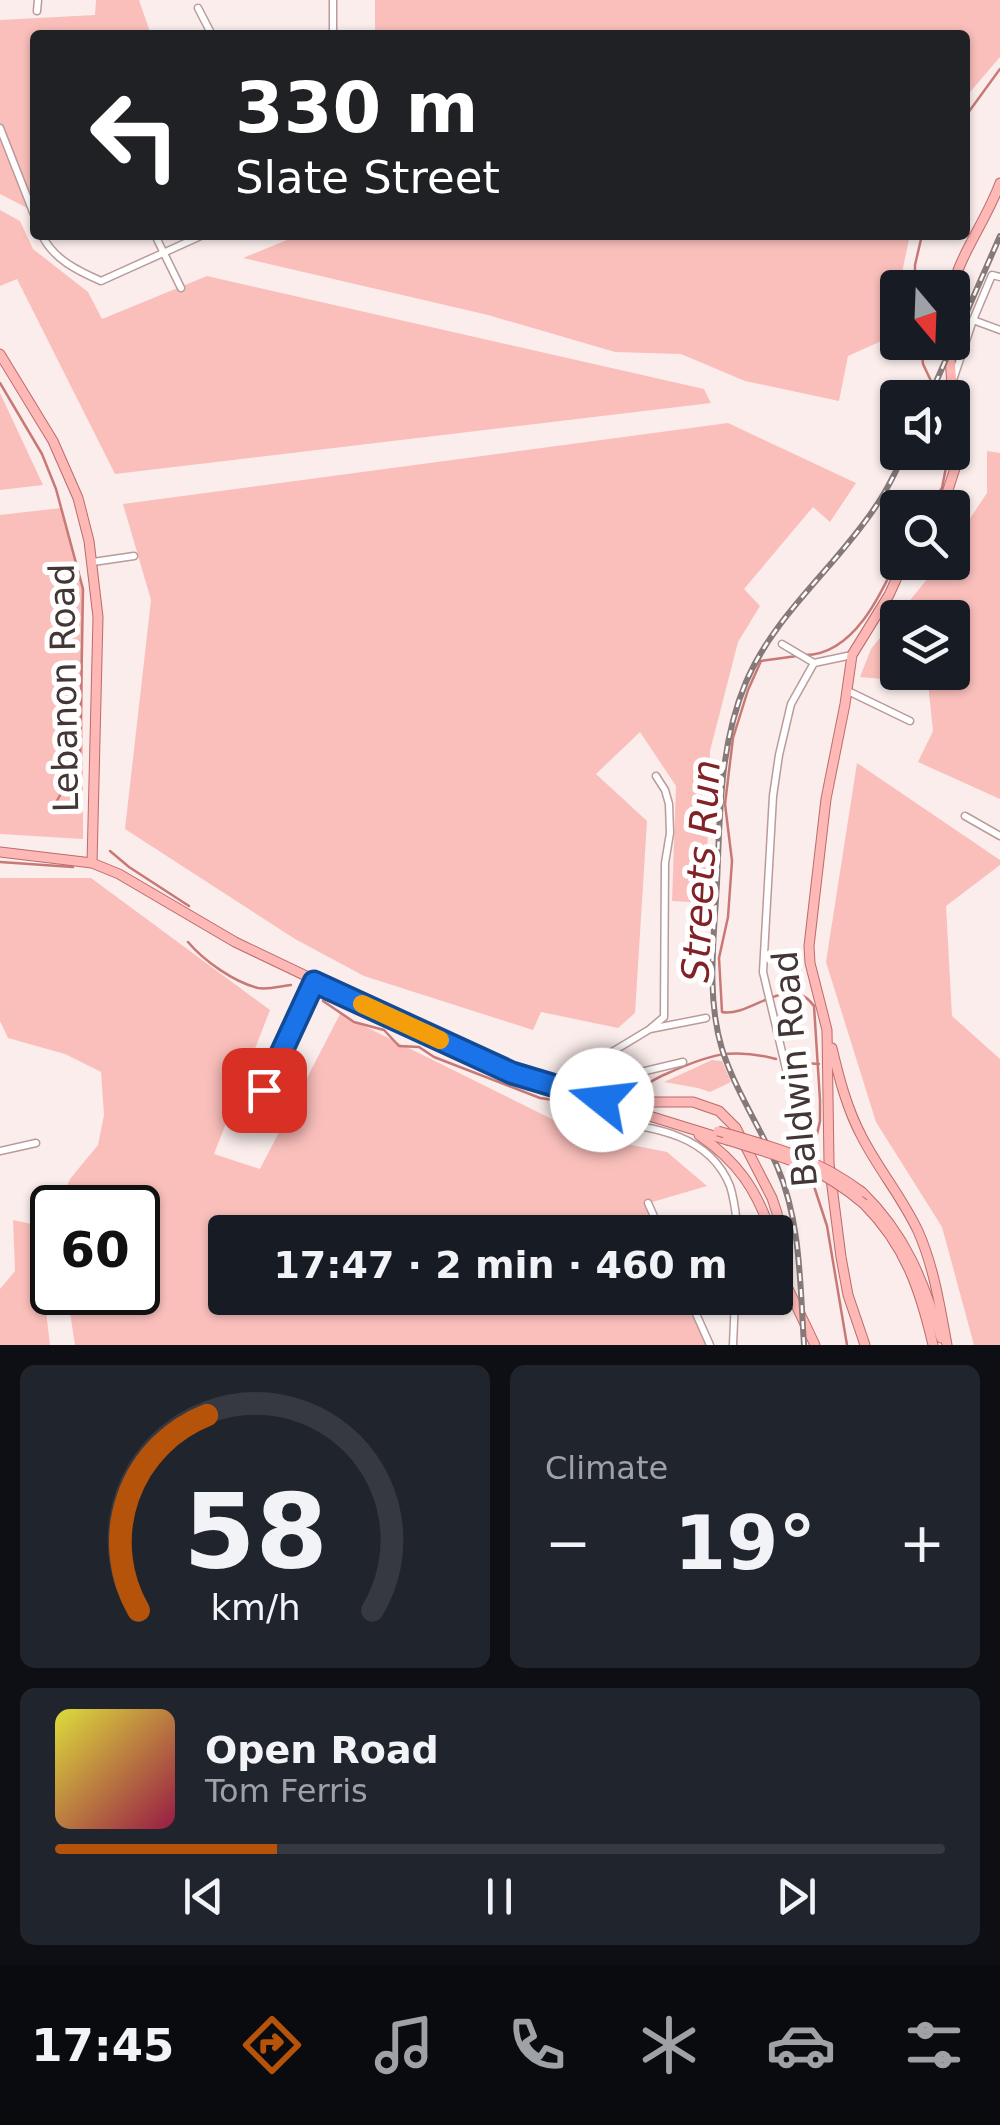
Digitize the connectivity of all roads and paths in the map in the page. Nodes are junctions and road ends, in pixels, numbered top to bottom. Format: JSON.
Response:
{"nodes":[{"id":1,"x":38,"y":0,"type":"edge"},
{"id":2,"x":333,"y":0,"type":"edge"},
{"id":3,"x":198,"y":8,"type":"dead end"},
{"id":4,"x":36,"y":10,"type":"dead end"},
{"id":5,"x":209,"y":30,"type":"edge"},
{"id":6,"x":332,"y":30,"type":"edge"},
{"id":7,"x":0,"y":128,"type":"edge"},
{"id":8,"x":1000,"y":183,"type":"edge"},
{"id":9,"x":30,"y":204,"type":"edge"},
{"id":10,"x":44,"y":240,"type":"edge"},
{"id":11,"x":158,"y":240,"type":"edge"},
{"id":12,"x":192,"y":240,"type":"edge"},
{"id":13,"x":164,"y":253,"type":"junction"},
{"id":14,"x":958,"y":270,"type":"edge"},
{"id":15,"x":996,"y":276,"type":"edge"},
{"id":16,"x":181,"y":288,"type":"dead end"},
{"id":17,"x":973,"y":320,"type":"junction"},
{"id":18,"x":1000,"y":330,"type":"edge"},
{"id":19,"x":0,"y":354,"type":"edge"},
{"id":20,"x":953,"y":380,"type":"edge"},
{"id":21,"x":134,"y":556,"type":"dead end"},
{"id":22,"x":93,"y":562,"type":"junction"},
{"id":23,"x":896,"y":580,"type":"edge"},
{"id":24,"x":782,"y":644,"type":"dead end"},
{"id":25,"x":852,"y":654,"type":"junction"},
{"id":26,"x":814,"y":663,"type":"junction"},
{"id":27,"x":848,"y":690,"type":"junction"},
{"id":28,"x":910,"y":720,"type":"dead end"},
{"id":29,"x":656,"y":776,"type":"dead end"},
{"id":30,"x":964,"y":816,"type":"dead end"},
{"id":31,"x":1000,"y":836,"type":"edge"},
{"id":32,"x":0,"y":852,"type":"edge"},
{"id":33,"x":92,"y":864,"type":"junction"},
{"id":34,"x":314,"y":982,"type":"junction"},
{"id":35,"x":822,"y":1006,"type":"junction"},
{"id":36,"x":706,"y":1018,"type":"dead end"},
{"id":37,"x":650,"y":1028,"type":"junction"},
{"id":38,"x":601,"y":1061,"type":"junction"},
{"id":39,"x":683,"y":1062,"type":"dead end"},
{"id":40,"x":597,"y":1099,"type":"junction"},
{"id":41,"x":627,"y":1108,"type":"junction"},
{"id":42,"x":795,"y":1113,"type":"dead end"},
{"id":43,"x":248,"y":1127,"type":"dead end"},
{"id":44,"x":684,"y":1127,"type":"junction"},
{"id":45,"x":36,"y":1143,"type":"dead end"},
{"id":46,"x":0,"y":1152,"type":"edge"},
{"id":47,"x":648,"y":1203,"type":"dead end"},
{"id":48,"x":653,"y":1215,"type":"edge"},
{"id":49,"x":735,"y":1215,"type":"edge"},
{"id":50,"x":764,"y":1215,"type":"edge"},
{"id":51,"x":777,"y":1215,"type":"edge"},
{"id":52,"x":793,"y":1302,"type":"edge"},
{"id":53,"x":697,"y":1315,"type":"edge"},
{"id":54,"x":735,"y":1315,"type":"edge"},
{"id":55,"x":710,"y":1345,"type":"edge"},
{"id":56,"x":733,"y":1345,"type":"edge"},
{"id":57,"x":814,"y":1345,"type":"edge"},
{"id":58,"x":864,"y":1345,"type":"edge"},
{"id":59,"x":934,"y":1345,"type":"edge"},
{"id":60,"x":945,"y":1345,"type":"edge"}],
"edges":[{"from":1,"to":4,"type":"street"},
{"from":2,"to":6,"type":"street"},
{"from":3,"to":5,"type":"street"},
{"from":7,"to":9,"type":"street"},
{"from":8,"to":14,"type":"main road"},
{"from":10,"to":13,"type":"street"},
{"from":11,"to":13,"type":"street"},
{"from":12,"to":13,"type":"street"},
{"from":13,"to":16,"type":"street"},
{"from":15,"to":17,"type":"street"},
{"from":17,"to":18,"type":"street"},
{"from":17,"to":20,"type":"street"},
{"from":19,"to":22,"type":"main road","name":"Lebanon Road"},
{"from":21,"to":22,"type":"street"},
{"from":22,"to":33,"type":"main road","name":"Lebanon Road"},
{"from":23,"to":25,"type":"main road","name":"Baldwin Road"},
{"from":24,"to":26,"type":"street"},
{"from":25,"to":26,"type":"street"},
{"from":25,"to":27,"type":"main road","name":"Baldwin Road"},
{"from":26,"to":42,"type":"street"},
{"from":27,"to":28,"type":"street"},
{"from":27,"to":35,"type":"main road","name":"Baldwin Road"},
{"from":29,"to":37,"type":"street"},
{"from":30,"to":31,"type":"street"},
{"from":32,"to":33,"type":"main road"},
{"from":33,"to":34,"type":"main road"},
{"from":34,"to":40,"type":"main road"},
{"from":34,"to":43,"type":"street"},
{"from":35,"to":58,"type":"main road","name":"Baldwin Road"},
{"from":35,"to":60,"type":"main road"},
{"from":36,"to":37,"type":"street"},
{"from":37,"to":38,"type":"street"},
{"from":38,"to":39,"type":"street"},
{"from":38,"to":40,"type":"street"},
{"from":40,"to":41,"type":"main road"},
{"from":40,"to":49,"type":"street"},
{"from":40,"to":51,"type":"main road"},
{"from":41,"to":44,"type":"main road"},
{"from":41,"to":60,"type":"main road","bridge":true},
{"from":44,"to":50,"type":"main road"},
{"from":44,"to":59,"type":"main road","bridge":true},
{"from":45,"to":46,"type":"street"},
{"from":47,"to":48,"type":"street"},
{"from":52,"to":57,"type":"main road"},
{"from":53,"to":55,"type":"street"},
{"from":54,"to":56,"type":"street"}]}
